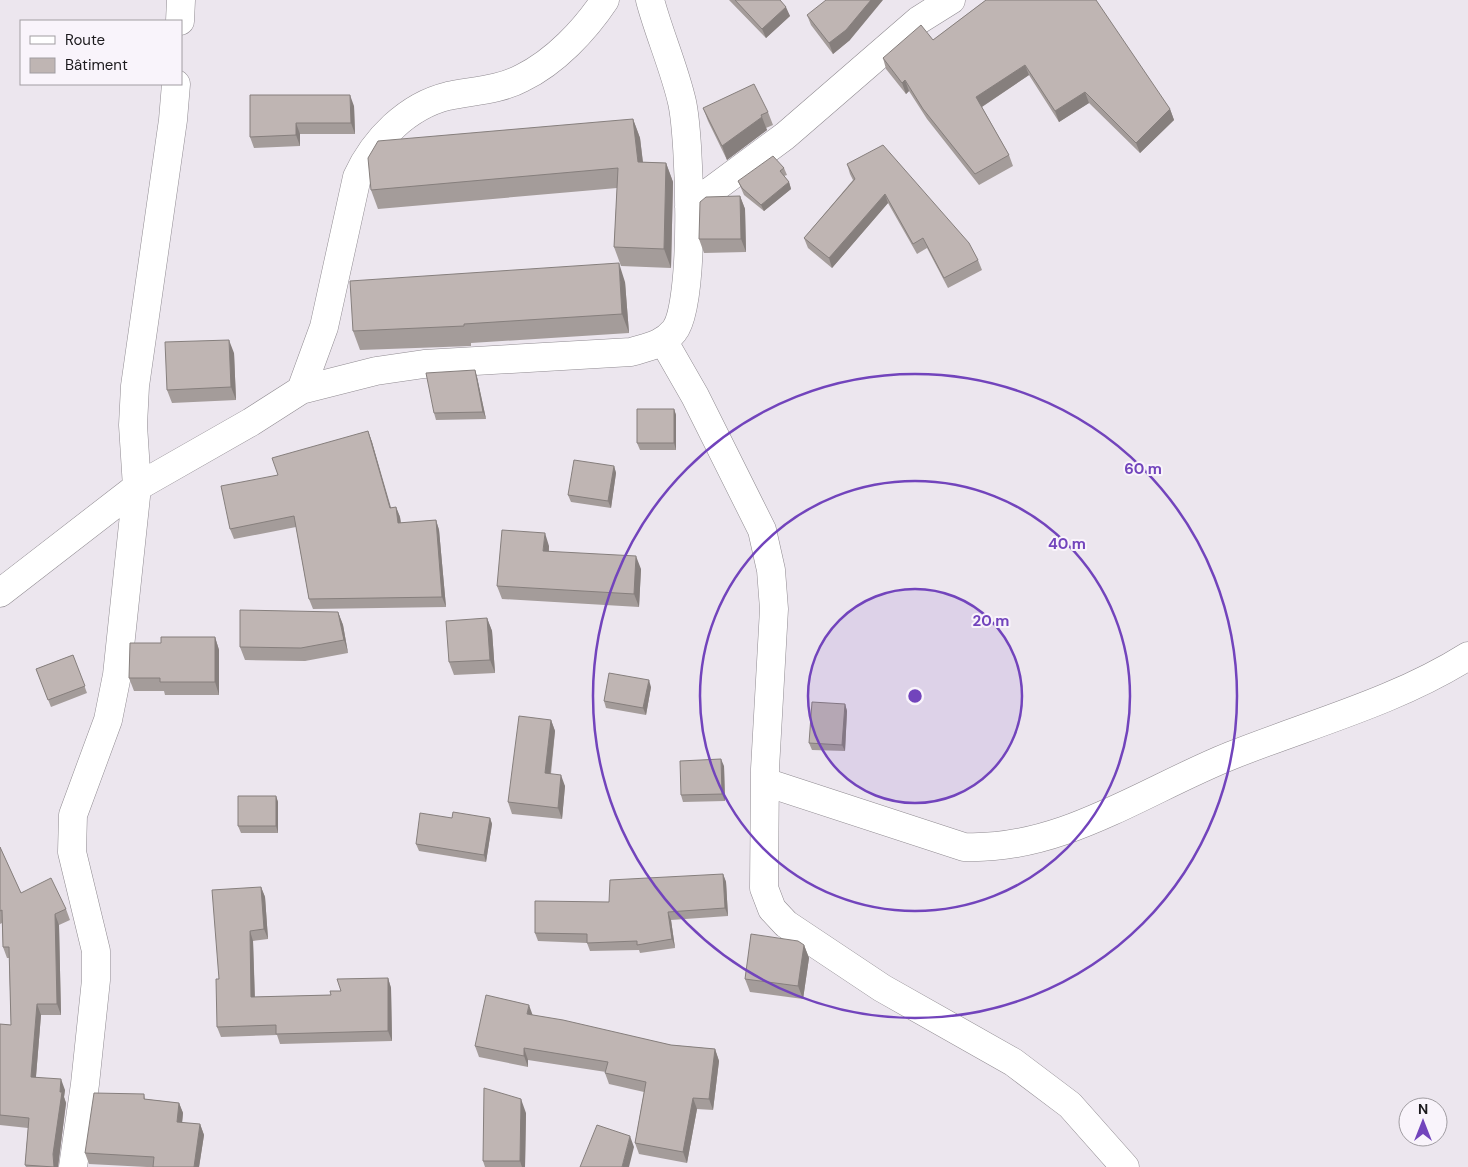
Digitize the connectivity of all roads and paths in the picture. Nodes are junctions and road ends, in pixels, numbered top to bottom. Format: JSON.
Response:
{"nodes":[{"id":1,"x":182,"y":0,"type":"edge"},
{"id":2,"x":605,"y":0,"type":"edge"},
{"id":3,"x":650,"y":0,"type":"edge"},
{"id":4,"x":951,"y":0,"type":"edge"},
{"id":5,"x":180,"y":20,"type":"edge"},
{"id":6,"x":176,"y":85,"type":"edge"},
{"id":7,"x":689,"y":207,"type":"junction"},
{"id":8,"x":664,"y":342,"type":"junction"},
{"id":9,"x":301,"y":390,"type":"junction"},
{"id":10,"x":137,"y":486,"type":"junction"},
{"id":11,"x":0,"y":593,"type":"edge"},
{"id":12,"x":1468,"y":656,"type":"edge"},
{"id":13,"x":765,"y":782,"type":"junction"},
{"id":14,"x":73,"y":1167,"type":"edge"},
{"id":15,"x":1125,"y":1167,"type":"edge"}],
"edges":[{"from":1,"to":5,"type":"street"},
{"from":2,"to":9,"type":"street"},
{"from":3,"to":7,"type":"street"},
{"from":4,"to":7,"type":"street"},
{"from":6,"to":10,"type":"street"},
{"from":7,"to":8,"type":"street"},
{"from":8,"to":9,"type":"street"},
{"from":8,"to":13,"type":"street"},
{"from":9,"to":10,"type":"street"},
{"from":10,"to":11,"type":"street"},
{"from":10,"to":14,"type":"street"},
{"from":12,"to":13,"type":"street"},
{"from":13,"to":15,"type":"street"}]}
